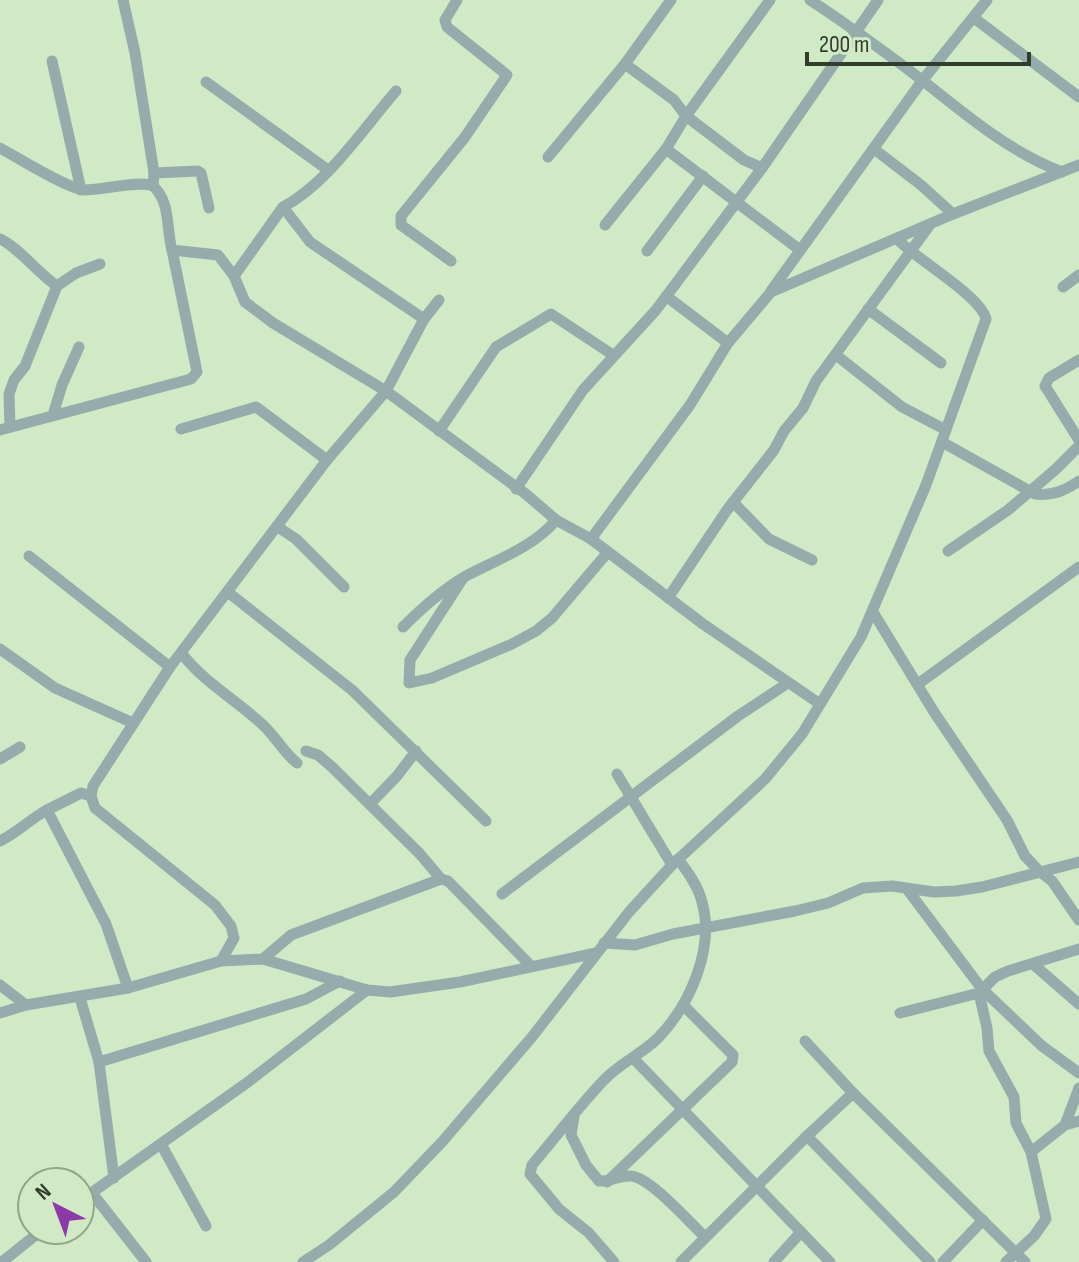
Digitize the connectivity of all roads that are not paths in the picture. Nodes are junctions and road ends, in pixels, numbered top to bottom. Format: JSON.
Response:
{"nodes":[{"id":1,"x":123,"y":0,"type":"edge"},
{"id":2,"x":457,"y":0,"type":"edge"},
{"id":3,"x":671,"y":0,"type":"edge"},
{"id":4,"x":770,"y":0,"type":"edge"},
{"id":5,"x":810,"y":0,"type":"edge"},
{"id":6,"x":878,"y":0,"type":"edge"},
{"id":7,"x":987,"y":0,"type":"edge"},
{"id":8,"x":974,"y":18,"type":"junction"},
{"id":9,"x":856,"y":31,"type":"junction"},
{"id":10,"x":52,"y":61,"type":"dead end"},
{"id":11,"x":625,"y":64,"type":"junction"},
{"id":12,"x":922,"y":81,"type":"junction"},
{"id":13,"x":206,"y":82,"type":"dead end"},
{"id":14,"x":396,"y":91,"type":"dead end"},
{"id":15,"x":1079,"y":97,"type":"edge"},
{"id":16,"x":686,"y":116,"type":"junction"},
{"id":17,"x":0,"y":148,"type":"edge"},
{"id":18,"x":666,"y":149,"type":"junction"},
{"id":19,"x":874,"y":149,"type":"junction"},
{"id":20,"x":548,"y":157,"type":"dead end"},
{"id":21,"x":1079,"y":165,"type":"edge"},
{"id":22,"x":762,"y":168,"type":"junction"},
{"id":23,"x":328,"y":170,"type":"junction"},
{"id":24,"x":1062,"y":172,"type":"junction"},
{"id":25,"x":703,"y":176,"type":"junction"},
{"id":26,"x":154,"y":179,"type":"junction"},
{"id":27,"x":81,"y":190,"type":"junction"},
{"id":28,"x":735,"y":200,"type":"junction"},
{"id":29,"x":283,"y":207,"type":"junction"},
{"id":30,"x":209,"y":208,"type":"dead end"},
{"id":31,"x":953,"y":214,"type":"junction"},
{"id":32,"x":931,"y":224,"type":"junction"},
{"id":33,"x":605,"y":225,"type":"dead end"},
{"id":34,"x":0,"y":239,"type":"edge"},
{"id":35,"x":897,"y":239,"type":"junction"},
{"id":36,"x":172,"y":250,"type":"junction"},
{"id":37,"x":800,"y":250,"type":"junction"},
{"id":38,"x":647,"y":251,"type":"dead end"},
{"id":39,"x":910,"y":253,"type":"junction"},
{"id":40,"x":451,"y":261,"type":"dead end"},
{"id":41,"x":100,"y":264,"type":"dead end"},
{"id":42,"x":1079,"y":275,"type":"edge"},
{"id":43,"x":234,"y":276,"type":"junction"},
{"id":44,"x":57,"y":286,"type":"junction"},
{"id":45,"x":1063,"y":287,"type":"dead end"},
{"id":46,"x":771,"y":292,"type":"junction"},
{"id":47,"x":666,"y":296,"type":"junction"},
{"id":48,"x":439,"y":300,"type":"dead end"},
{"id":49,"x":868,"y":309,"type":"junction"},
{"id":50,"x":424,"y":319,"type":"junction"},
{"id":51,"x":728,"y":343,"type":"junction"},
{"id":52,"x":79,"y":347,"type":"dead end"},
{"id":53,"x":613,"y":355,"type":"junction"},
{"id":54,"x":836,"y":355,"type":"junction"},
{"id":55,"x":1079,"y":360,"type":"edge"},
{"id":56,"x":941,"y":363,"type":"dead end"},
{"id":57,"x":386,"y":391,"type":"junction"},
{"id":58,"x":53,"y":415,"type":"junction"},
{"id":59,"x":5,"y":428,"type":"edge"},
{"id":60,"x":181,"y":429,"type":"dead end"},
{"id":61,"x":439,"y":431,"type":"junction"},
{"id":62,"x":944,"y":436,"type":"junction"},
{"id":63,"x":1079,"y":440,"type":"edge"},
{"id":64,"x":1079,"y":446,"type":"edge"},
{"id":65,"x":327,"y":460,"type":"junction"},
{"id":66,"x":1079,"y":481,"type":"edge"},
{"id":67,"x":516,"y":489,"type":"junction"},
{"id":68,"x":1028,"y":491,"type":"junction"},
{"id":69,"x":733,"y":502,"type":"junction"},
{"id":70,"x":556,"y":520,"type":"junction"},
{"id":71,"x":278,"y":527,"type":"junction"},
{"id":72,"x":591,"y":539,"type":"junction"},
{"id":73,"x":948,"y":551,"type":"dead end"},
{"id":74,"x":608,"y":552,"type":"junction"},
{"id":75,"x":29,"y":556,"type":"dead end"},
{"id":76,"x":812,"y":560,"type":"dead end"},
{"id":77,"x":1079,"y":567,"type":"edge"},
{"id":78,"x":463,"y":578,"type":"junction"},
{"id":79,"x":344,"y":587,"type":"dead end"},
{"id":80,"x":229,"y":593,"type":"junction"},
{"id":81,"x":668,"y":598,"type":"junction"},
{"id":82,"x":873,"y":612,"type":"junction"},
{"id":83,"x":403,"y":627,"type":"dead end"},
{"id":84,"x":0,"y":649,"type":"edge"},
{"id":85,"x":182,"y":654,"type":"junction"},
{"id":86,"x":170,"y":667,"type":"junction"},
{"id":87,"x":788,"y":683,"type":"junction"},
{"id":88,"x":918,"y":684,"type":"junction"},
{"id":89,"x":820,"y":704,"type":"junction"},
{"id":90,"x":133,"y":723,"type":"junction"},
{"id":91,"x":20,"y":747,"type":"dead end"},
{"id":92,"x":306,"y":751,"type":"dead end"},
{"id":93,"x":416,"y":751,"type":"junction"},
{"id":94,"x":0,"y":759,"type":"edge"},
{"id":95,"x":297,"y":763,"type":"dead end"},
{"id":96,"x":617,"y":774,"type":"dead end"},
{"id":97,"x":91,"y":796,"type":"junction"},
{"id":98,"x":632,"y":798,"type":"junction"},
{"id":99,"x":370,"y":804,"type":"junction"},
{"id":100,"x":47,"y":810,"type":"junction"},
{"id":101,"x":486,"y":821,"type":"dead end"},
{"id":102,"x":0,"y":841,"type":"edge"},
{"id":103,"x":675,"y":862,"type":"junction"},
{"id":104,"x":1079,"y":862,"type":"edge"},
{"id":105,"x":1039,"y":871,"type":"junction"},
{"id":106,"x":441,"y":879,"type":"junction"},
{"id":107,"x":907,"y":889,"type":"junction"},
{"id":108,"x":502,"y":894,"type":"dead end"},
{"id":109,"x":1079,"y":920,"type":"edge"},
{"id":110,"x":704,"y":931,"type":"junction"},
{"id":111,"x":600,"y":948,"type":"junction"},
{"id":112,"x":1079,"y":949,"type":"edge"},
{"id":113,"x":263,"y":959,"type":"junction"},
{"id":114,"x":221,"y":961,"type":"junction"},
{"id":115,"x":1033,"y":964,"type":"junction"},
{"id":116,"x":531,"y":966,"type":"junction"},
{"id":117,"x":340,"y":981,"type":"junction"},
{"id":118,"x":0,"y":985,"type":"edge"},
{"id":119,"x":128,"y":988,"type":"junction"},
{"id":120,"x":367,"y":990,"type":"junction"},
{"id":121,"x":981,"y":991,"type":"junction"},
{"id":122,"x":80,"y":998,"type":"junction"},
{"id":123,"x":1079,"y":1004,"type":"edge"},
{"id":124,"x":26,"y":1005,"type":"junction"},
{"id":125,"x":683,"y":1005,"type":"junction"},
{"id":126,"x":0,"y":1013,"type":"edge"},
{"id":127,"x":900,"y":1013,"type":"dead end"},
{"id":128,"x":805,"y":1041,"type":"dead end"},
{"id":129,"x":633,"y":1058,"type":"junction"},
{"id":130,"x":99,"y":1062,"type":"junction"},
{"id":131,"x":1079,"y":1073,"type":"edge"},
{"id":132,"x":1079,"y":1088,"type":"edge"},
{"id":133,"x":853,"y":1093,"type":"junction"},
{"id":134,"x":683,"y":1108,"type":"junction"},
{"id":135,"x":574,"y":1116,"type":"junction"},
{"id":136,"x":1079,"y":1121,"type":"edge"},
{"id":137,"x":1065,"y":1125,"type":"junction"},
{"id":138,"x":807,"y":1136,"type":"junction"},
{"id":139,"x":161,"y":1144,"type":"junction"},
{"id":140,"x":1031,"y":1152,"type":"junction"},
{"id":141,"x":114,"y":1178,"type":"junction"},
{"id":142,"x":607,"y":1182,"type":"junction"},
{"id":143,"x":757,"y":1185,"type":"junction"},
{"id":144,"x":96,"y":1190,"type":"edge"},
{"id":145,"x":96,"y":1198,"type":"edge"},
{"id":146,"x":983,"y":1220,"type":"junction"},
{"id":147,"x":206,"y":1226,"type":"dead end"},
{"id":148,"x":801,"y":1232,"type":"junction"},
{"id":149,"x":705,"y":1237,"type":"junction"},
{"id":150,"x":22,"y":1246,"type":"edge"},
{"id":151,"x":1020,"y":1257,"type":"edge"},
{"id":152,"x":2,"y":1262,"type":"edge"},
{"id":153,"x":146,"y":1262,"type":"edge"},
{"id":154,"x":303,"y":1262,"type":"edge"},
{"id":155,"x":614,"y":1262,"type":"edge"},
{"id":156,"x":681,"y":1262,"type":"edge"},
{"id":157,"x":774,"y":1262,"type":"edge"},
{"id":158,"x":830,"y":1262,"type":"edge"},
{"id":159,"x":930,"y":1262,"type":"edge"},
{"id":160,"x":943,"y":1262,"type":"edge"},
{"id":161,"x":1006,"y":1262,"type":"edge"}],
"edges":[{"from":1,"to":26,"type":"street"},
{"from":2,"to":40,"type":"street"},
{"from":3,"to":11,"type":"street"},
{"from":4,"to":16,"type":"street"},
{"from":5,"to":9,"type":"street"},
{"from":6,"to":9,"type":"street"},
{"from":7,"to":8,"type":"street"},
{"from":8,"to":12,"type":"street"},
{"from":8,"to":15,"type":"street"},
{"from":9,"to":12,"type":"street"},
{"from":9,"to":22,"type":"street"},
{"from":10,"to":27,"type":"street"},
{"from":11,"to":16,"type":"street"},
{"from":11,"to":20,"type":"street"},
{"from":12,"to":19,"type":"street"},
{"from":12,"to":24,"type":"street"},
{"from":13,"to":23,"type":"street"},
{"from":14,"to":23,"type":"street"},
{"from":16,"to":18,"type":"street"},
{"from":16,"to":22,"type":"street"},
{"from":17,"to":27,"type":"street"},
{"from":18,"to":25,"type":"street"},
{"from":18,"to":33,"type":"street"},
{"from":19,"to":31,"type":"street"},
{"from":19,"to":37,"type":"street"},
{"from":21,"to":24,"type":"street"},
{"from":22,"to":28,"type":"street"},
{"from":23,"to":29,"type":"street"},
{"from":24,"to":31,"type":"street"},
{"from":25,"to":28,"type":"street"},
{"from":25,"to":38,"type":"street"},
{"from":26,"to":27,"type":"street"},
{"from":26,"to":30,"type":"street"},
{"from":26,"to":36,"type":"street"},
{"from":28,"to":37,"type":"street"},
{"from":28,"to":47,"type":"street"},
{"from":29,"to":43,"type":"street"},
{"from":29,"to":50,"type":"street"},
{"from":31,"to":32,"type":"street"},
{"from":32,"to":35,"type":"street"},
{"from":32,"to":39,"type":"street"},
{"from":34,"to":44,"type":"street"},
{"from":35,"to":39,"type":"street"},
{"from":35,"to":46,"type":"street"},
{"from":36,"to":43,"type":"street"},
{"from":36,"to":58,"type":"street"},
{"from":37,"to":46,"type":"street"},
{"from":39,"to":49,"type":"street"},
{"from":39,"to":62,"type":"street"},
{"from":41,"to":44,"type":"street"},
{"from":42,"to":45,"type":"street"},
{"from":43,"to":57,"type":"street"},
{"from":44,"to":59,"type":"street"},
{"from":46,"to":51,"type":"street"},
{"from":47,"to":51,"type":"street"},
{"from":47,"to":53,"type":"street"},
{"from":48,"to":50,"type":"street"},
{"from":49,"to":54,"type":"street"},
{"from":49,"to":56,"type":"street"},
{"from":50,"to":57,"type":"street"},
{"from":51,"to":72,"type":"street"},
{"from":52,"to":58,"type":"street"},
{"from":53,"to":61,"type":"street"},
{"from":53,"to":67,"type":"street"},
{"from":54,"to":62,"type":"street"},
{"from":54,"to":69,"type":"street"},
{"from":55,"to":63,"type":"street"},
{"from":57,"to":61,"type":"street"},
{"from":57,"to":65,"type":"street"},
{"from":58,"to":59,"type":"street"},
{"from":60,"to":65,"type":"street"},
{"from":61,"to":67,"type":"street"},
{"from":62,"to":68,"type":"street"},
{"from":62,"to":82,"type":"street"},
{"from":64,"to":68,"type":"street"},
{"from":65,"to":71,"type":"street"},
{"from":66,"to":68,"type":"street"},
{"from":67,"to":70,"type":"street"},
{"from":68,"to":73,"type":"street"},
{"from":69,"to":76,"type":"street"},
{"from":69,"to":81,"type":"street"},
{"from":70,"to":72,"type":"street"},
{"from":70,"to":78,"type":"street"},
{"from":71,"to":79,"type":"street"},
{"from":71,"to":80,"type":"street"},
{"from":72,"to":74,"type":"street"},
{"from":74,"to":78,"type":"street"},
{"from":74,"to":81,"type":"street"},
{"from":75,"to":86,"type":"street"},
{"from":77,"to":88,"type":"street"},
{"from":78,"to":83,"type":"street"},
{"from":80,"to":85,"type":"street"},
{"from":80,"to":93,"type":"street"},
{"from":81,"to":87,"type":"street"},
{"from":82,"to":88,"type":"street"},
{"from":82,"to":89,"type":"street"},
{"from":84,"to":90,"type":"street"},
{"from":85,"to":86,"type":"street"},
{"from":85,"to":95,"type":"street"},
{"from":86,"to":90,"type":"street"},
{"from":87,"to":89,"type":"street"},
{"from":87,"to":98,"type":"street"},
{"from":88,"to":105,"type":"street"},
{"from":89,"to":103,"type":"street"},
{"from":90,"to":97,"type":"street"},
{"from":91,"to":94,"type":"street"},
{"from":92,"to":99,"type":"street"},
{"from":93,"to":99,"type":"street"},
{"from":93,"to":101,"type":"street"},
{"from":96,"to":98,"type":"street"},
{"from":97,"to":100,"type":"street"},
{"from":97,"to":114,"type":"street"},
{"from":98,"to":103,"type":"street"},
{"from":98,"to":108,"type":"street"},
{"from":99,"to":106,"type":"street"},
{"from":100,"to":102,"type":"street"},
{"from":100,"to":119,"type":"street"},
{"from":103,"to":110,"type":"street"},
{"from":103,"to":111,"type":"street"},
{"from":104,"to":105,"type":"street"},
{"from":105,"to":107,"type":"street"},
{"from":105,"to":109,"type":"street"},
{"from":106,"to":113,"type":"street"},
{"from":106,"to":116,"type":"street"},
{"from":107,"to":110,"type":"street"},
{"from":107,"to":121,"type":"street"},
{"from":110,"to":111,"type":"street"},
{"from":110,"to":125,"type":"street"},
{"from":111,"to":116,"type":"street"},
{"from":111,"to":154,"type":"street"},
{"from":112,"to":115,"type":"street"},
{"from":113,"to":114,"type":"street"},
{"from":113,"to":117,"type":"street"},
{"from":114,"to":119,"type":"street"},
{"from":115,"to":121,"type":"street"},
{"from":115,"to":123,"type":"street"},
{"from":116,"to":120,"type":"street"},
{"from":117,"to":120,"type":"street"},
{"from":117,"to":130,"type":"street"},
{"from":118,"to":124,"type":"street"},
{"from":119,"to":122,"type":"street"},
{"from":120,"to":139,"type":"street"},
{"from":121,"to":127,"type":"street"},
{"from":121,"to":131,"type":"street"},
{"from":121,"to":140,"type":"street"},
{"from":122,"to":124,"type":"street"},
{"from":122,"to":130,"type":"street"},
{"from":124,"to":126,"type":"street"},
{"from":125,"to":129,"type":"street"},
{"from":125,"to":134,"type":"street"},
{"from":128,"to":133,"type":"street"},
{"from":129,"to":134,"type":"street"},
{"from":129,"to":135,"type":"street"},
{"from":130,"to":141,"type":"street"},
{"from":132,"to":137,"type":"street"},
{"from":133,"to":138,"type":"street"},
{"from":133,"to":146,"type":"street"},
{"from":134,"to":142,"type":"street"},
{"from":134,"to":143,"type":"street"},
{"from":135,"to":142,"type":"street"},
{"from":135,"to":155,"type":"street"},
{"from":136,"to":137,"type":"street"},
{"from":137,"to":140,"type":"street"},
{"from":138,"to":143,"type":"street"},
{"from":138,"to":159,"type":"street"},
{"from":139,"to":141,"type":"street"},
{"from":139,"to":147,"type":"street"},
{"from":140,"to":151,"type":"street"},
{"from":141,"to":144,"type":"street"},
{"from":142,"to":149,"type":"street"},
{"from":143,"to":148,"type":"street"},
{"from":143,"to":149,"type":"street"},
{"from":145,"to":153,"type":"street"},
{"from":146,"to":151,"type":"street"},
{"from":146,"to":160,"type":"street"},
{"from":148,"to":157,"type":"street"},
{"from":148,"to":158,"type":"street"},
{"from":149,"to":156,"type":"street"},
{"from":150,"to":152,"type":"street"},
{"from":151,"to":161,"type":"street"}]}
